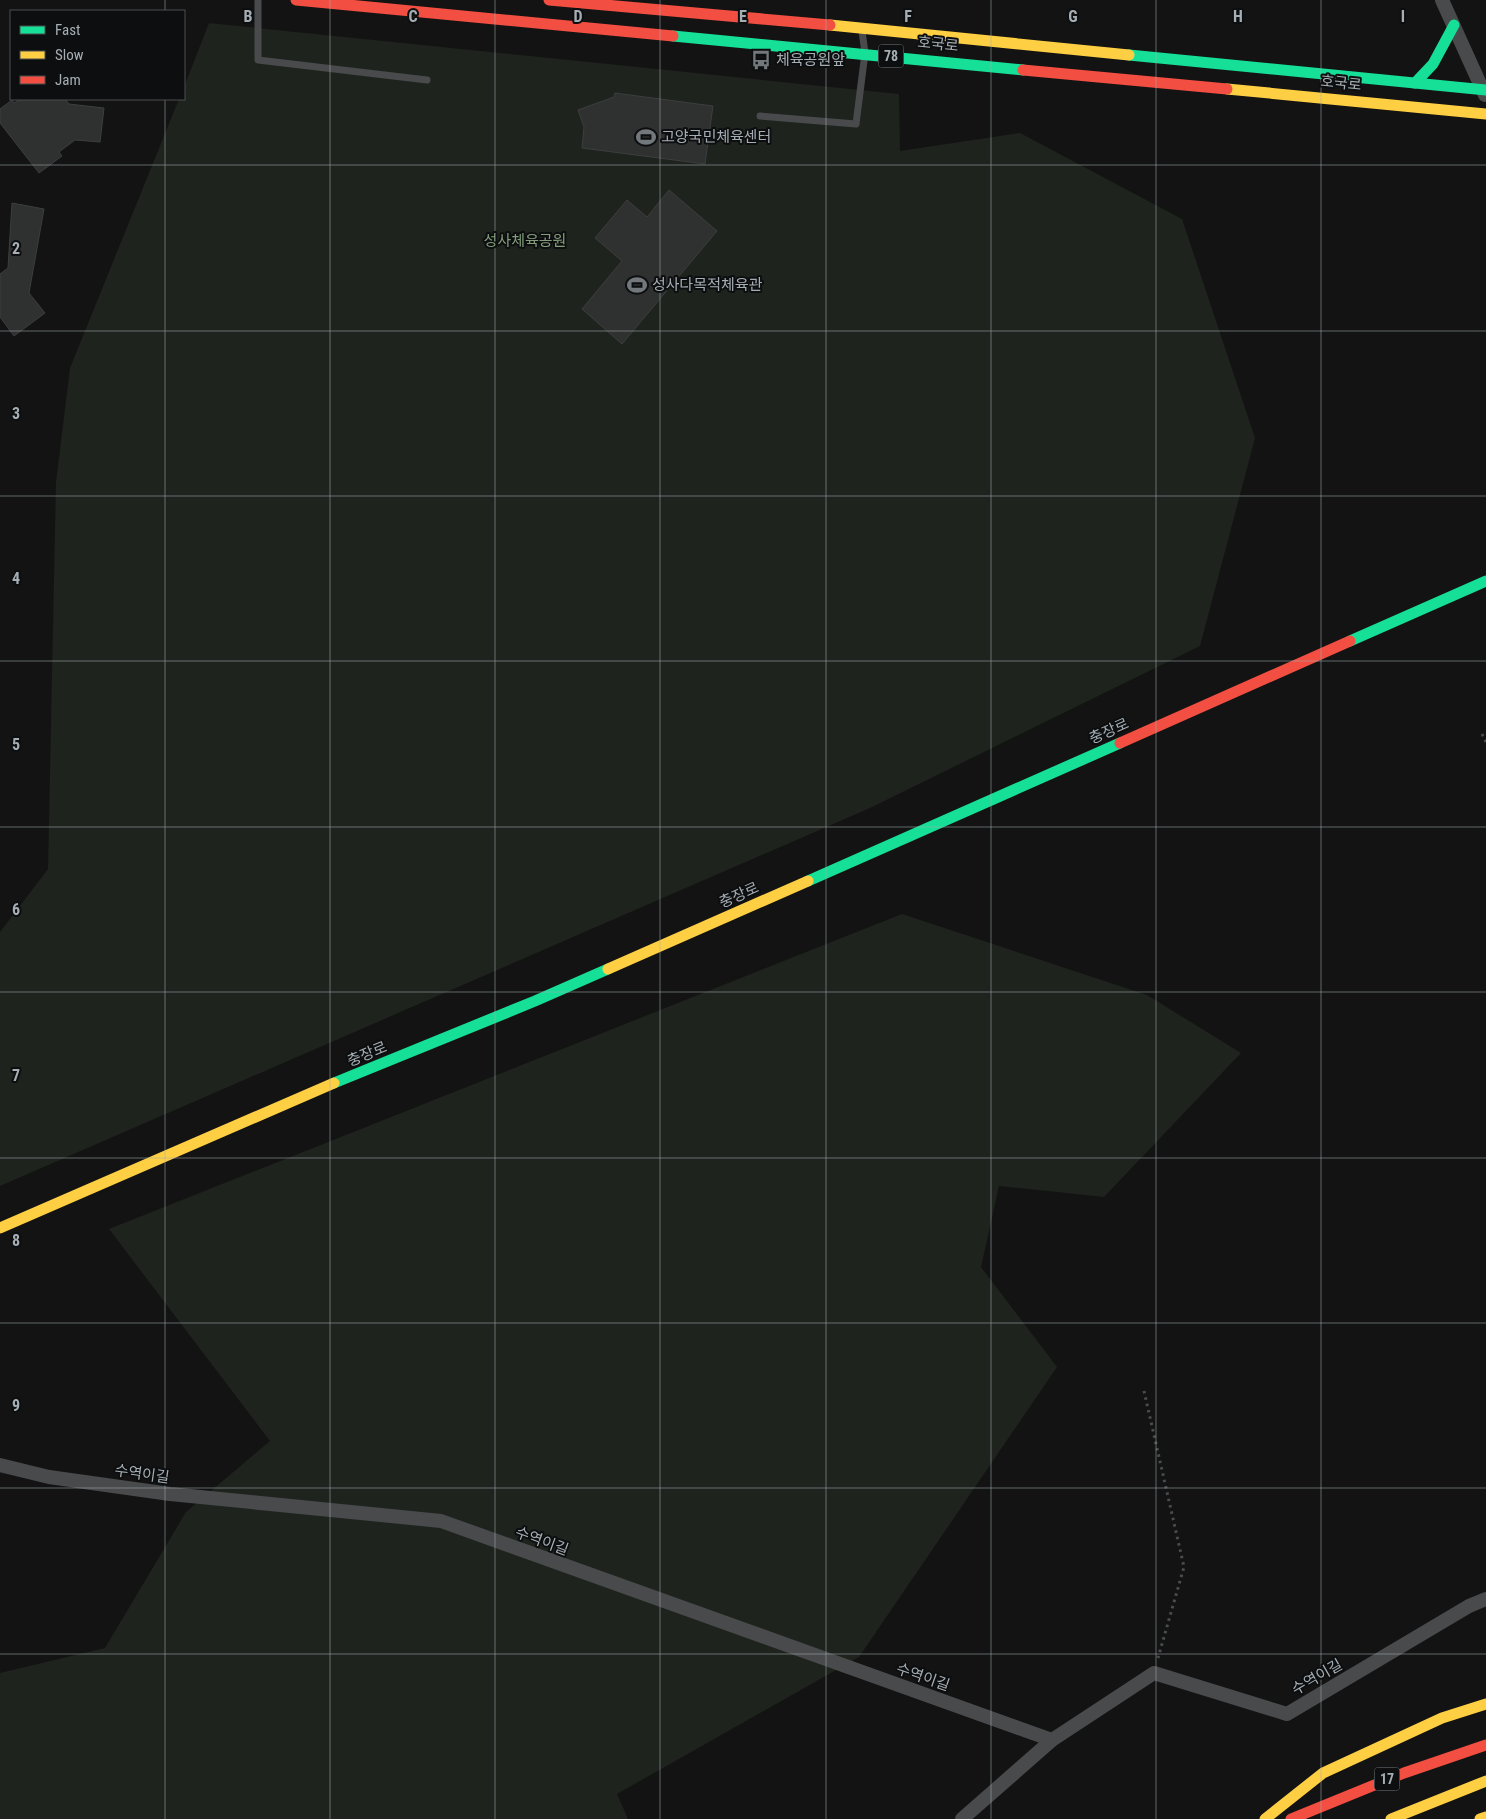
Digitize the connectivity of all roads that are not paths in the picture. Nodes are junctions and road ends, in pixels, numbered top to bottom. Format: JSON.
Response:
{"nodes":[{"id":1,"x":258,"y":0,"type":"edge"},
{"id":2,"x":296,"y":0,"type":"edge"},
{"id":3,"x":549,"y":0,"type":"edge"},
{"id":4,"x":1442,"y":0,"type":"edge"},
{"id":5,"x":1454,"y":26,"type":"junction"},
{"id":6,"x":862,"y":28,"type":"junction"},
{"id":7,"x":864,"y":53,"type":"junction"},
{"id":8,"x":428,"y":80,"type":"dead end"},
{"id":9,"x":1415,"y":83,"type":"junction"},
{"id":10,"x":1485,"y":92,"type":"edge"},
{"id":11,"x":1486,"y":114,"type":"edge"},
{"id":12,"x":760,"y":116,"type":"dead end"},
{"id":13,"x":1486,"y":581,"type":"edge"},
{"id":14,"x":0,"y":1228,"type":"edge"},
{"id":15,"x":0,"y":1465,"type":"edge"},
{"id":16,"x":1486,"y":1599,"type":"edge"},
{"id":17,"x":1486,"y":1704,"type":"edge"},
{"id":18,"x":1052,"y":1740,"type":"junction"},
{"id":19,"x":1486,"y":1745,"type":"edge"},
{"id":20,"x":1486,"y":1781,"type":"edge"},
{"id":21,"x":1486,"y":1817,"type":"edge"},
{"id":22,"x":962,"y":1819,"type":"edge"},
{"id":23,"x":1265,"y":1819,"type":"edge"},
{"id":24,"x":1291,"y":1819,"type":"edge"},
{"id":25,"x":1390,"y":1819,"type":"edge"},
{"id":26,"x":1480,"y":1819,"type":"edge"}],
"edges":[{"from":1,"to":8,"type":"lane"},
{"from":2,"to":7,"type":"main road","name":"호국로","number":"78"},
{"from":3,"to":6,"type":"main road","name":"호국로","number":"78"},
{"from":4,"to":5,"type":"street","name":"호국로"},
{"from":5,"to":9,"type":"main road"},
{"from":5,"to":10,"type":"street","name":"호국로"},
{"from":6,"to":7,"type":"lane"},
{"from":6,"to":9,"type":"main road","name":"호국로","number":"78"},
{"from":7,"to":11,"type":"main road","name":"호국로","number":"78"},
{"from":7,"to":12,"type":"lane"},
{"from":9,"to":10,"type":"main road","name":"호국로","number":"78"},
{"from":13,"to":14,"type":"main road","name":"충장로"},
{"from":15,"to":18,"type":"street","name":"수역이길"},
{"from":16,"to":18,"type":"street","name":"수역이길"},
{"from":17,"to":23,"type":"main road"},
{"from":18,"to":22,"type":"street"},
{"from":19,"to":24,"type":"main road","number":"17"},
{"from":20,"to":25,"type":"main road"},
{"from":21,"to":26,"type":"main road"}]}
